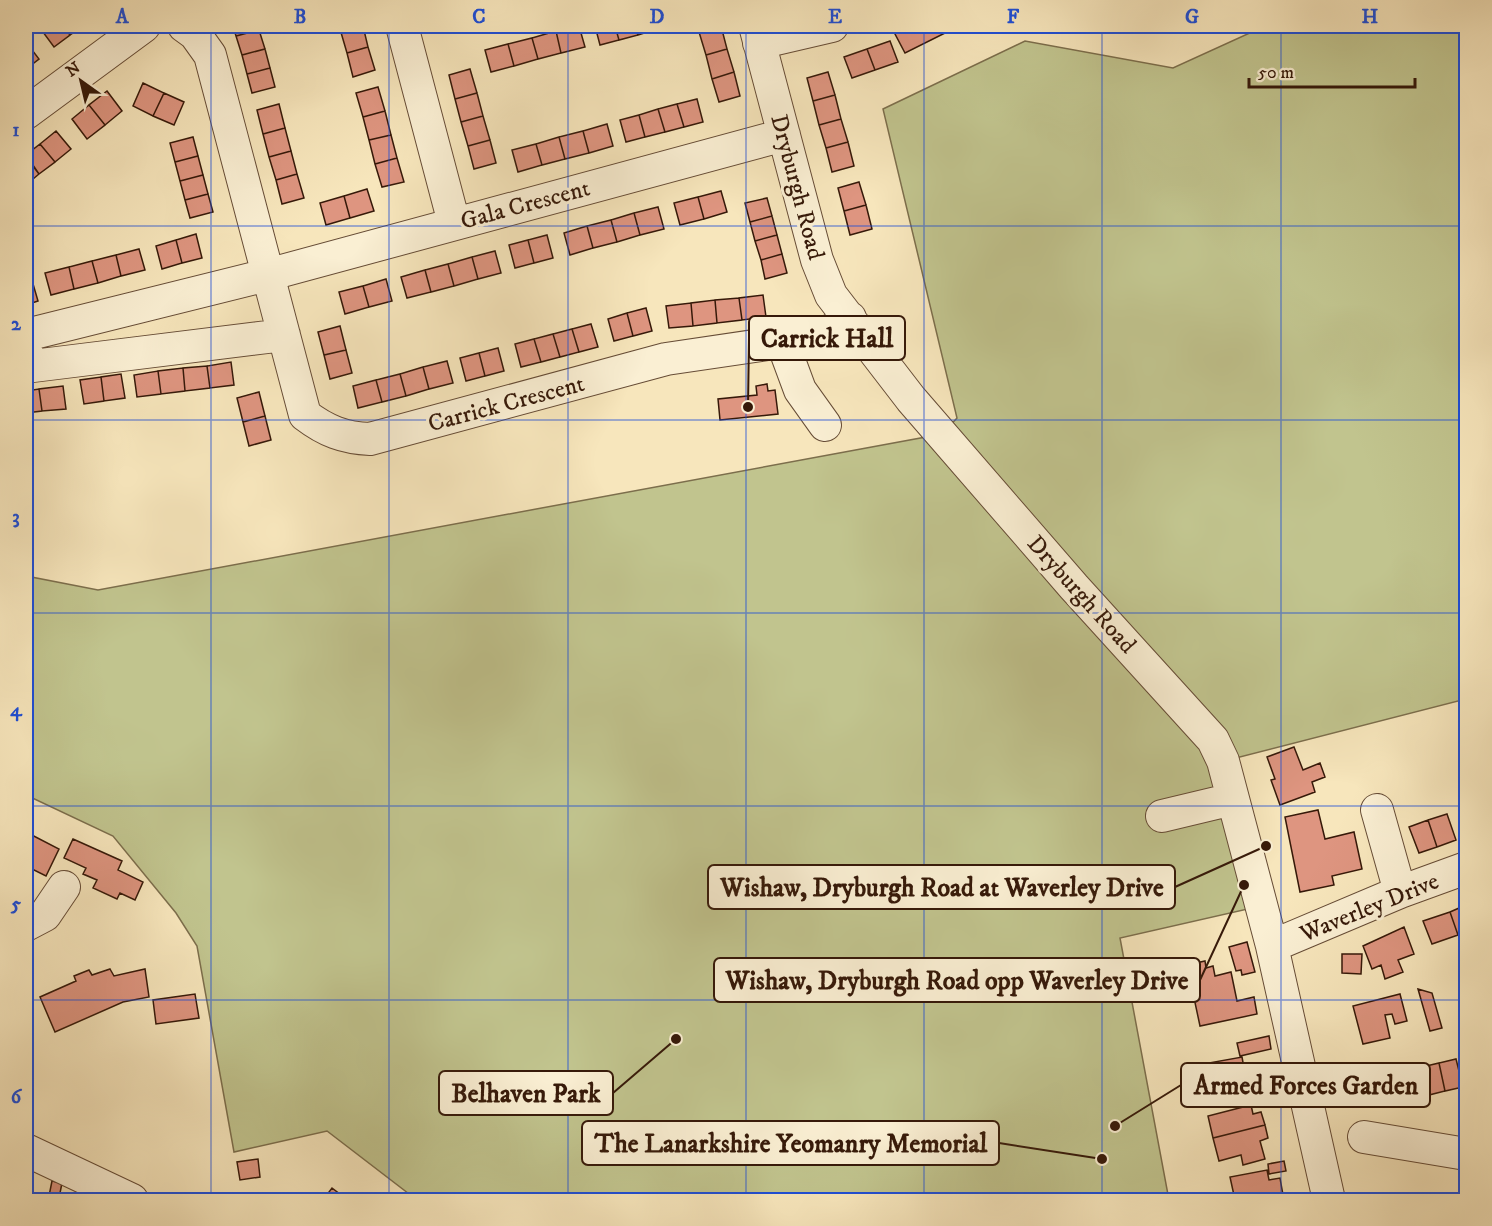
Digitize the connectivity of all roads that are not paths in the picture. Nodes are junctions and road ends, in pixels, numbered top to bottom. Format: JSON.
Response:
{"nodes":[{"id":1,"x":144,"y":26,"type":"edge"},
{"id":2,"x":184,"y":26,"type":"edge"},
{"id":3,"x":402,"y":26,"type":"edge"},
{"id":4,"x":832,"y":26,"type":"edge"},
{"id":5,"x":757,"y":34,"type":"edge"},
{"id":6,"x":26,"y":113,"type":"edge"},
{"id":7,"x":784,"y":135,"type":"junction"},
{"id":8,"x":454,"y":223,"type":"junction"},
{"id":9,"x":267,"y":275,"type":"junction"},
{"id":10,"x":188,"y":295,"type":"junction"},
{"id":11,"x":111,"y":314,"type":"junction"},
{"id":12,"x":849,"y":318,"type":"junction"},
{"id":13,"x":26,"y":335,"type":"edge"},
{"id":14,"x":284,"y":335,"type":"junction"},
{"id":15,"x":783,"y":344,"type":"junction"},
{"id":16,"x":198,"y":345,"type":"junction"},
{"id":17,"x":26,"y":352,"type":"edge"},
{"id":18,"x":119,"y":355,"type":"junction"},
{"id":19,"x":825,"y":425,"type":"dead end"},
{"id":20,"x":1233,"y":799,"type":"junction"},
{"id":21,"x":1377,"y":810,"type":"dead end"},
{"id":22,"x":1161,"y":816,"type":"dead end"},
{"id":23,"x":1467,"y":868,"type":"edge"},
{"id":24,"x":64,"y":887,"type":"dead end"},
{"id":25,"x":1400,"y":892,"type":"junction"},
{"id":26,"x":26,"y":925,"type":"edge"},
{"id":27,"x":1272,"y":946,"type":"junction"},
{"id":28,"x":1364,"y":1137,"type":"dead end"},
{"id":29,"x":26,"y":1150,"type":"edge"},
{"id":30,"x":1467,"y":1154,"type":"edge"},
{"id":31,"x":132,"y":1200,"type":"edge"},
{"id":32,"x":1329,"y":1200,"type":"edge"}],
"edges":[{"from":1,"to":6,"type":"street"},
{"from":2,"to":9,"type":"street"},
{"from":3,"to":8,"type":"street"},
{"from":4,"to":5,"type":"street"},
{"from":5,"to":7,"type":"street","name":"Dryburgh Road"},
{"from":7,"to":8,"type":"street","name":"Gala Crescent"},
{"from":7,"to":12,"type":"street","name":"Dryburgh Road"},
{"from":8,"to":9,"type":"street","name":"Gala Crescent"},
{"from":9,"to":10,"type":"street","name":"Gala Crescent"},
{"from":9,"to":14,"type":"street","name":"Carrick Crescent"},
{"from":10,"to":11,"type":"street","name":"Gala Crescent"},
{"from":10,"to":16,"type":"street"},
{"from":11,"to":13,"type":"street","name":"Gala Crescent"},
{"from":11,"to":18,"type":"street"},
{"from":12,"to":15,"type":"street","name":"Carrick Crescent"},
{"from":12,"to":20,"type":"street","name":"Dryburgh Road"},
{"from":14,"to":15,"type":"street","name":"Carrick Crescent"},
{"from":14,"to":16,"type":"street"},
{"from":15,"to":19,"type":"street"},
{"from":16,"to":18,"type":"street"},
{"from":17,"to":18,"type":"street"},
{"from":20,"to":22,"type":"street"},
{"from":20,"to":27,"type":"street","name":"Dryburgh Road"},
{"from":21,"to":25,"type":"street"},
{"from":23,"to":25,"type":"street","name":"Waverley Drive"},
{"from":24,"to":26,"type":"street"},
{"from":25,"to":27,"type":"street","name":"Waverley Drive"},
{"from":27,"to":32,"type":"street","name":"Dryburgh Road"},
{"from":28,"to":30,"type":"street"},
{"from":29,"to":31,"type":"street"}]}
